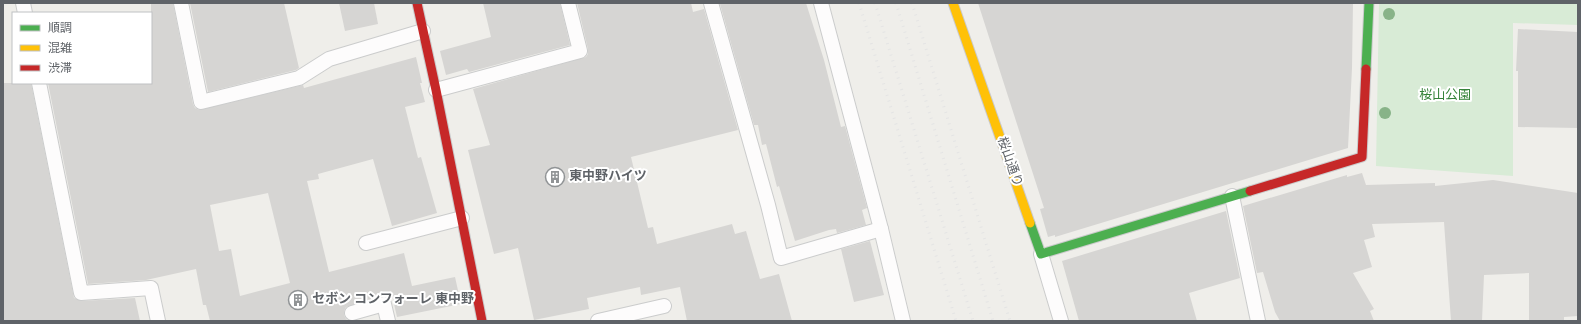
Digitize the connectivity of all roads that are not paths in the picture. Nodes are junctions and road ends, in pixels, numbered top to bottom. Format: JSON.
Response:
{"nodes":[{"id":1,"x":181,"y":3,"type":"edge"},
{"id":2,"x":417,"y":3,"type":"edge"},
{"id":3,"x":568,"y":3,"type":"edge"},
{"id":4,"x":711,"y":3,"type":"edge"},
{"id":5,"x":821,"y":3,"type":"edge"},
{"id":6,"x":953,"y":3,"type":"edge"},
{"id":7,"x":1369,"y":3,"type":"edge"},
{"id":8,"x":423,"y":31,"type":"junction"},
{"id":9,"x":39,"y":84,"type":"edge"},
{"id":10,"x":436,"y":90,"type":"junction"},
{"id":11,"x":1232,"y":196,"type":"junction"},
{"id":12,"x":462,"y":218,"type":"junction"},
{"id":13,"x":881,"y":229,"type":"junction"},
{"id":14,"x":366,"y":243,"type":"dead end"},
{"id":15,"x":1041,"y":254,"type":"junction"},
{"id":16,"x":664,"y":306,"type":"dead end"},
{"id":17,"x":352,"y":313,"type":"dead end"},
{"id":18,"x":480,"y":320,"type":"edge"},
{"id":19,"x":158,"y":321,"type":"edge"},
{"id":20,"x":388,"y":321,"type":"edge"},
{"id":21,"x":598,"y":321,"type":"edge"},
{"id":22,"x":903,"y":321,"type":"edge"},
{"id":23,"x":1061,"y":321,"type":"edge"},
{"id":24,"x":1258,"y":321,"type":"edge"}],
"edges":[{"from":1,"to":8,"type":"lane"},
{"from":2,"to":8,"type":"street"},
{"from":3,"to":10,"type":"lane"},
{"from":4,"to":13,"type":"lane"},
{"from":5,"to":13,"type":"lane"},
{"from":6,"to":15,"type":"street","name":"桜山通り"},
{"from":7,"to":11,"type":"street"},
{"from":8,"to":10,"type":"street"},
{"from":9,"to":19,"type":"lane"},
{"from":10,"to":12,"type":"street"},
{"from":11,"to":15,"type":"street"},
{"from":11,"to":24,"type":"lane"},
{"from":12,"to":14,"type":"lane"},
{"from":12,"to":18,"type":"street"},
{"from":13,"to":22,"type":"lane"},
{"from":15,"to":23,"type":"lane","name":"桜山通り"},
{"from":16,"to":21,"type":"lane"},
{"from":17,"to":20,"type":"lane"}]}
